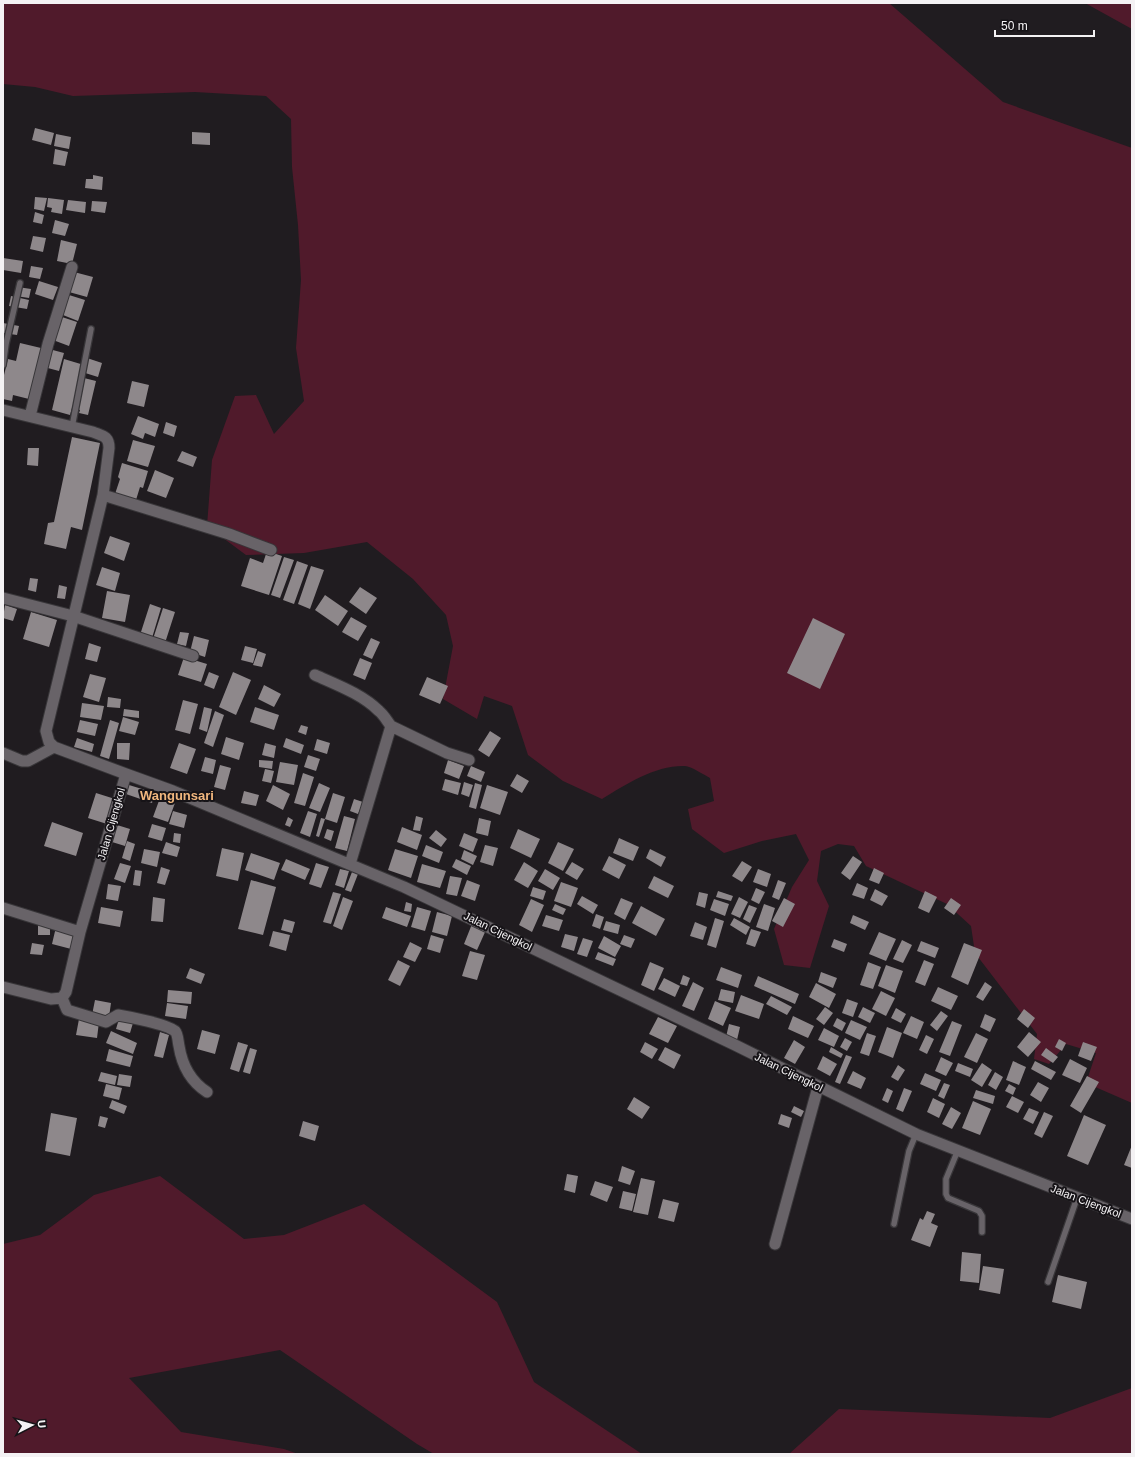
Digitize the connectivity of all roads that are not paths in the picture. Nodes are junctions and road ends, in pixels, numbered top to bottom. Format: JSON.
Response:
{"nodes":[{"id":1,"x":72,"y":267,"type":"dead end"},
{"id":2,"x":20,"y":283,"type":"dead end"},
{"id":3,"x":91,"y":329,"type":"dead end"},
{"id":4,"x":3,"y":365,"type":"edge"},
{"id":5,"x":3,"y":410,"type":"edge"},
{"id":6,"x":30,"y":416,"type":"junction"},
{"id":7,"x":72,"y":427,"type":"junction"},
{"id":8,"x":102,"y":495,"type":"junction"},
{"id":9,"x":271,"y":550,"type":"dead end"},
{"id":10,"x":3,"y":598,"type":"edge"},
{"id":11,"x":74,"y":616,"type":"junction"},
{"id":12,"x":193,"y":656,"type":"dead end"},
{"id":13,"x":315,"y":675,"type":"dead end"},
{"id":14,"x":391,"y":726,"type":"junction"},
{"id":15,"x":54,"y":746,"type":"junction"},
{"id":16,"x":3,"y":753,"type":"edge"},
{"id":17,"x":469,"y":760,"type":"dead end"},
{"id":18,"x":126,"y":774,"type":"junction"},
{"id":19,"x":350,"y":864,"type":"junction"},
{"id":20,"x":3,"y":908,"type":"edge"},
{"id":21,"x":80,"y":932,"type":"junction"},
{"id":22,"x":3,"y":987,"type":"edge"},
{"id":23,"x":62,"y":998,"type":"junction"},
{"id":24,"x":818,"y":1087,"type":"junction"},
{"id":25,"x":207,"y":1092,"type":"dead end"},
{"id":26,"x":916,"y":1134,"type":"junction"},
{"id":27,"x":958,"y":1150,"type":"junction"},
{"id":28,"x":1077,"y":1198,"type":"junction"},
{"id":29,"x":1132,"y":1220,"type":"edge"},
{"id":30,"x":894,"y":1224,"type":"dead end"},
{"id":31,"x":982,"y":1232,"type":"dead end"},
{"id":32,"x":775,"y":1244,"type":"dead end"},
{"id":33,"x":1048,"y":1282,"type":"dead end"}],
"edges":[{"from":1,"to":6,"type":"street"},
{"from":2,"to":4,"type":"lane"},
{"from":3,"to":7,"type":"lane"},
{"from":5,"to":6,"type":"street"},
{"from":6,"to":7,"type":"street"},
{"from":7,"to":8,"type":"street"},
{"from":8,"to":9,"type":"street"},
{"from":8,"to":11,"type":"street"},
{"from":10,"to":11,"type":"street"},
{"from":11,"to":12,"type":"street"},
{"from":11,"to":15,"type":"street"},
{"from":13,"to":14,"type":"street"},
{"from":14,"to":17,"type":"street"},
{"from":14,"to":19,"type":"street"},
{"from":15,"to":16,"type":"street"},
{"from":15,"to":18,"type":"street"},
{"from":18,"to":19,"type":"street","name":"Jalan Cijengkol"},
{"from":18,"to":21,"type":"street","name":"Jalan Cijengkol"},
{"from":19,"to":24,"type":"street","name":"Jalan Cijengkol"},
{"from":20,"to":21,"type":"street"},
{"from":21,"to":23,"type":"street","name":"Jalan Cijengkol"},
{"from":22,"to":23,"type":"street"},
{"from":23,"to":25,"type":"street"},
{"from":24,"to":26,"type":"street","name":"Jalan Cijengkol"},
{"from":24,"to":32,"type":"street"},
{"from":26,"to":27,"type":"street","name":"Jalan Cijengkol"},
{"from":26,"to":30,"type":"lane"},
{"from":27,"to":28,"type":"street","name":"Jalan Cijengkol"},
{"from":27,"to":31,"type":"lane"},
{"from":28,"to":29,"type":"street","name":"Jalan Cijengkol"},
{"from":28,"to":33,"type":"lane"}]}
